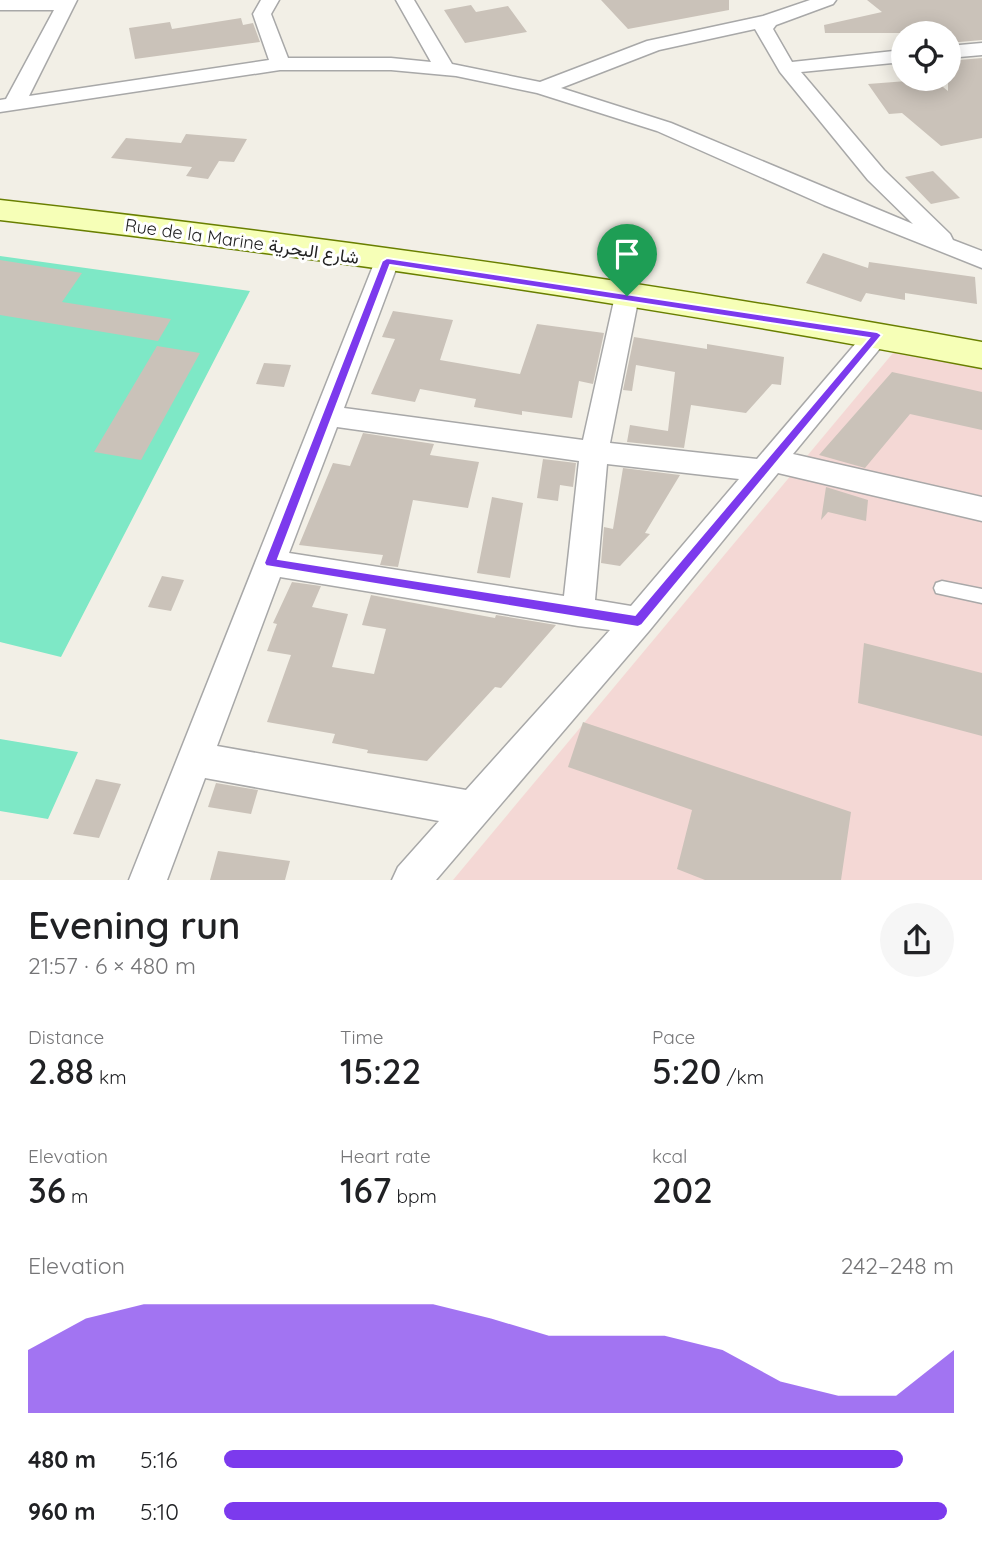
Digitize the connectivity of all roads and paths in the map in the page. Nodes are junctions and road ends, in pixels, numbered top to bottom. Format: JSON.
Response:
{"nodes":[{"id":1,"x":270,"y":0,"type":"edge"},
{"id":2,"x":405,"y":0,"type":"edge"},
{"id":3,"x":827,"y":0,"type":"edge"},
{"id":4,"x":67,"y":2,"type":"edge"},
{"id":5,"x":0,"y":5,"type":"edge"},
{"id":6,"x":768,"y":21,"type":"junction"},
{"id":7,"x":982,"y":49,"type":"edge"},
{"id":8,"x":961,"y":51,"type":"edge"},
{"id":9,"x":891,"y":57,"type":"edge"},
{"id":10,"x":280,"y":64,"type":"junction"},
{"id":11,"x":788,"y":68,"type":"junction"},
{"id":12,"x":445,"y":69,"type":"junction"},
{"id":13,"x":542,"y":88,"type":"junction"},
{"id":14,"x":7,"y":105,"type":"edge"},
{"id":15,"x":0,"y":210,"type":"edge"},
{"id":16,"x":951,"y":247,"type":"junction"},
{"id":17,"x":982,"y":260,"type":"edge"},
{"id":18,"x":387,"y":261,"type":"junction"},
{"id":19,"x":627,"y":296,"type":"junction"},
{"id":20,"x":877,"y":335,"type":"junction"},
{"id":21,"x":982,"y":355,"type":"edge"},
{"id":22,"x":327,"y":416,"type":"junction"},
{"id":23,"x":594,"y":453,"type":"junction"},
{"id":24,"x":770,"y":466,"type":"junction"},
{"id":25,"x":982,"y":509,"type":"edge"},
{"id":26,"x":270,"y":563,"type":"junction"},
{"id":27,"x":942,"y":588,"type":"dead end"},
{"id":28,"x":982,"y":596,"type":"edge"},
{"id":29,"x":578,"y":612,"type":"junction"},
{"id":30,"x":638,"y":621,"type":"junction"},
{"id":31,"x":195,"y":759,"type":"junction"},
{"id":32,"x":472,"y":809,"type":"junction"},
{"id":33,"x":148,"y":880,"type":"edge"},
{"id":34,"x":411,"y":880,"type":"edge"}],
"edges":[{"from":1,"to":10,"type":"street"},
{"from":2,"to":12,"type":"street"},
{"from":3,"to":6,"type":"street"},
{"from":4,"to":5,"type":"street"},
{"from":4,"to":14,"type":"street"},
{"from":6,"to":11,"type":"street"},
{"from":6,"to":13,"type":"street"},
{"from":7,"to":8,"type":"street"},
{"from":9,"to":11,"type":"street"},
{"from":10,"to":12,"type":"street"},
{"from":10,"to":14,"type":"street"},
{"from":11,"to":16,"type":"street"},
{"from":12,"to":13,"type":"street"},
{"from":13,"to":16,"type":"street"},
{"from":15,"to":18,"type":"street","name":"Rue de la Marine شارع البحرية"},
{"from":16,"to":17,"type":"street"},
{"from":18,"to":19,"type":"street","name":"Rue de la Marine شارع البحرية"},
{"from":18,"to":22,"type":"street"},
{"from":19,"to":20,"type":"street","name":"Rue de la Marine شارع البحرية"},
{"from":19,"to":23,"type":"street"},
{"from":20,"to":21,"type":"street","name":"Rue de la Marine شارع البحرية"},
{"from":20,"to":24,"type":"street"},
{"from":22,"to":23,"type":"street"},
{"from":22,"to":26,"type":"street"},
{"from":23,"to":24,"type":"street"},
{"from":23,"to":29,"type":"street"},
{"from":24,"to":25,"type":"street"},
{"from":24,"to":30,"type":"street"},
{"from":26,"to":29,"type":"street"},
{"from":26,"to":31,"type":"street"},
{"from":27,"to":28,"type":"lane"},
{"from":29,"to":30,"type":"street"},
{"from":30,"to":32,"type":"street"},
{"from":31,"to":32,"type":"street"},
{"from":31,"to":33,"type":"street"},
{"from":32,"to":34,"type":"street"}]}
